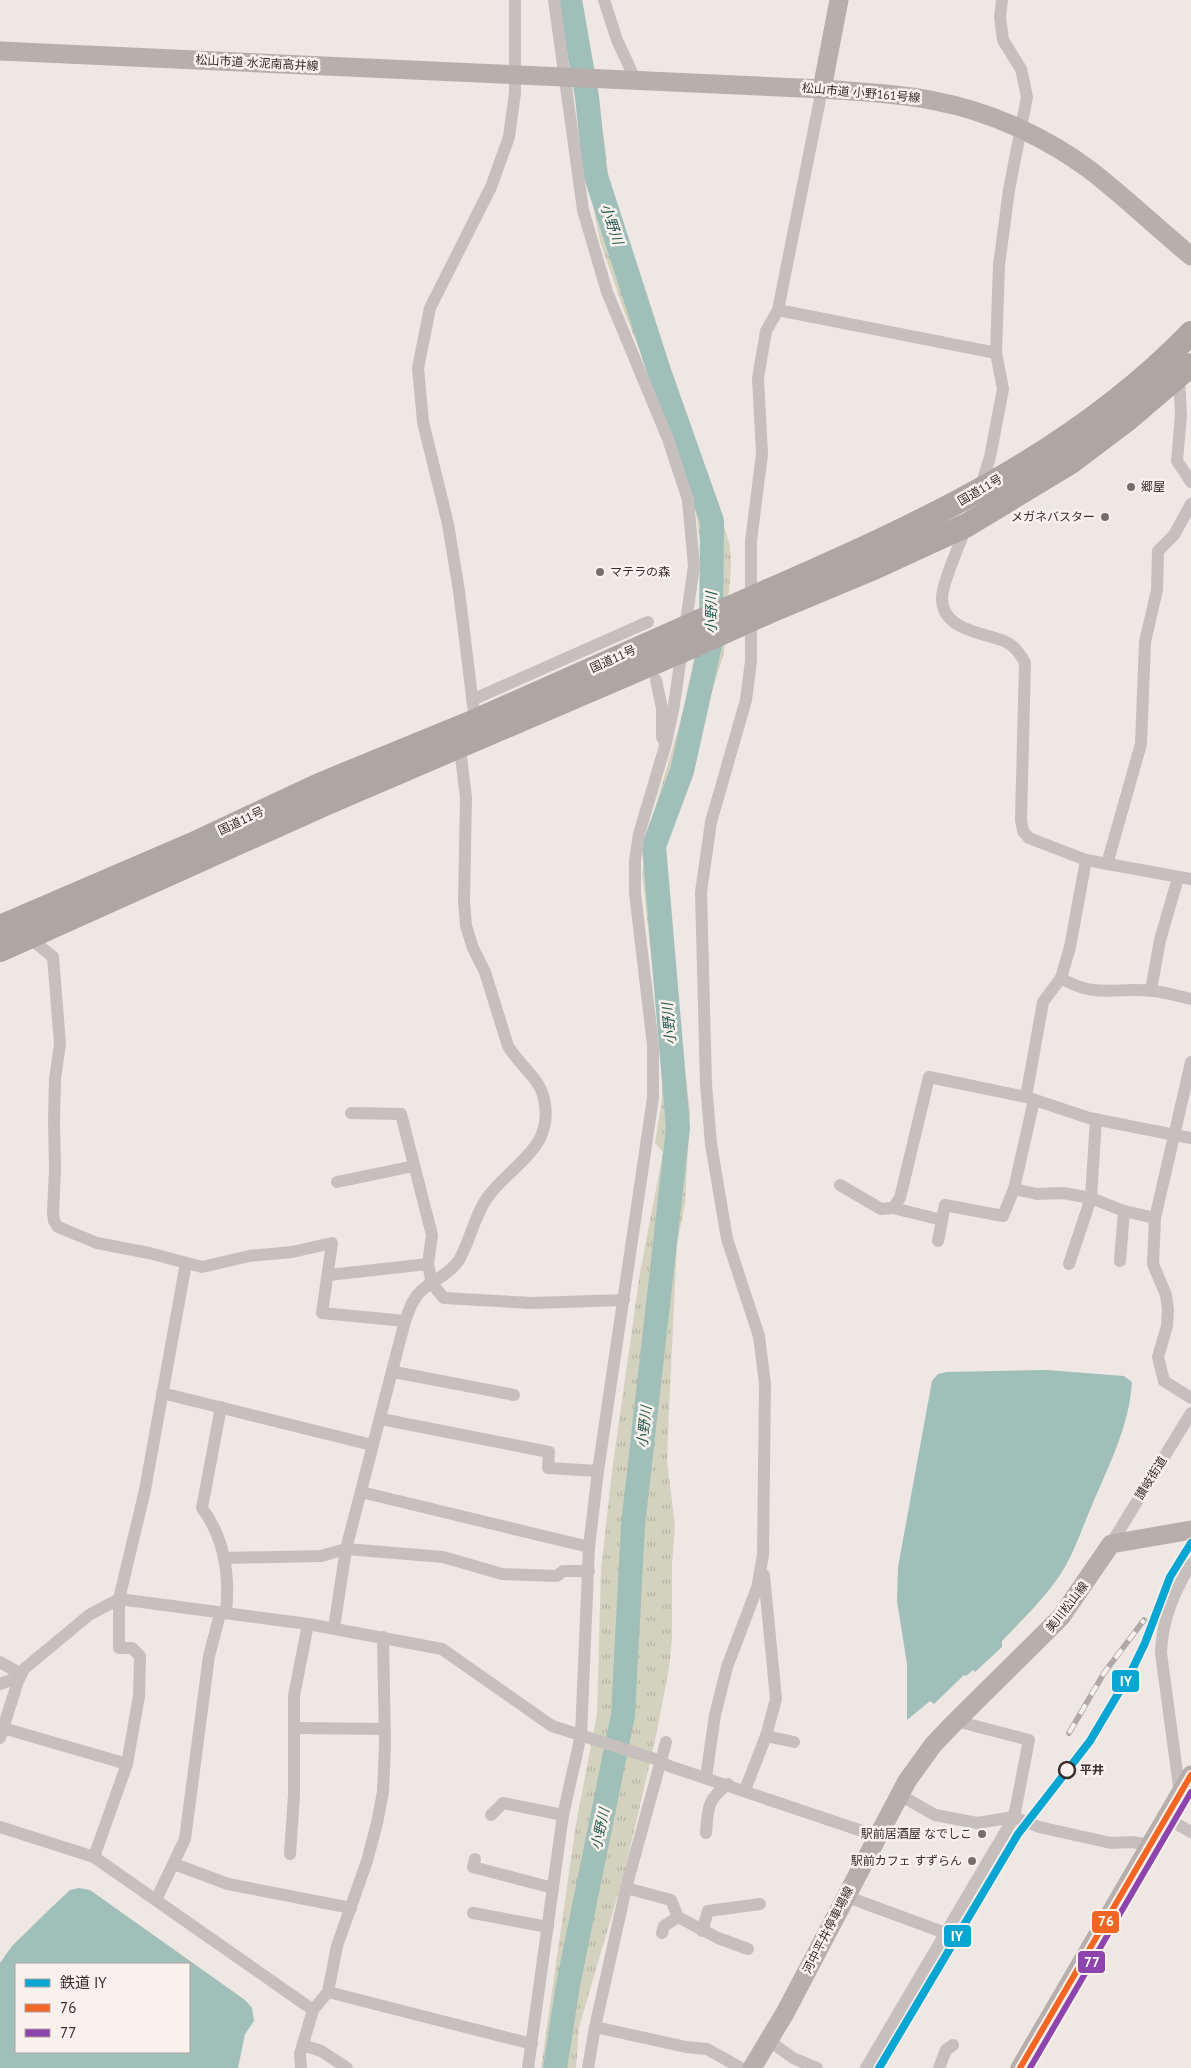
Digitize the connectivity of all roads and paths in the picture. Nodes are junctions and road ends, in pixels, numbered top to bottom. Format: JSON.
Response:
{"nodes":[{"id":1,"x":516,"y":0,"type":"edge"},
{"id":2,"x":554,"y":0,"type":"edge"},
{"id":3,"x":604,"y":0,"type":"edge"},
{"id":4,"x":839,"y":0,"type":"edge"},
{"id":5,"x":1002,"y":0,"type":"edge"},
{"id":6,"x":0,"y":51,"type":"edge"},
{"id":7,"x":514,"y":75,"type":"junction"},
{"id":8,"x":567,"y":77,"type":"junction"},
{"id":9,"x":636,"y":81,"type":"junction"},
{"id":10,"x":822,"y":89,"type":"junction"},
{"id":11,"x":1021,"y":131,"type":"junction"},
{"id":12,"x":1191,"y":256,"type":"edge"},
{"id":13,"x":778,"y":310,"type":"junction"},
{"id":14,"x":1191,"y":333,"type":"edge"},
{"id":15,"x":996,"y":353,"type":"junction"},
{"id":16,"x":1178,"y":368,"type":"edge"},
{"id":17,"x":1191,"y":482,"type":"edge"},
{"id":18,"x":979,"y":492,"type":"junction"},
{"id":19,"x":1191,"y":504,"type":"edge"},
{"id":20,"x":966,"y":525,"type":"junction"},
{"id":21,"x":767,"y":602,"type":"junction"},
{"id":22,"x":648,"y":622,"type":"dead end"},
{"id":23,"x":690,"y":636,"type":"junction"},
{"id":24,"x":656,"y":680,"type":"dead end"},
{"id":25,"x":474,"y":710,"type":"junction"},
{"id":26,"x":666,"y":743,"type":"junction"},
{"id":27,"x":460,"y":748,"type":"junction"},
{"id":28,"x":1086,"y":860,"type":"junction"},
{"id":29,"x":1107,"y":864,"type":"junction"},
{"id":30,"x":1178,"y":878,"type":"junction"},
{"id":31,"x":1191,"y":879,"type":"edge"},
{"id":32,"x":13,"y":929,"type":"edge"},
{"id":33,"x":0,"y":950,"type":"edge"},
{"id":34,"x":1061,"y":978,"type":"junction"},
{"id":35,"x":1151,"y":990,"type":"junction"},
{"id":36,"x":1191,"y":999,"type":"edge"},
{"id":37,"x":1191,"y":1062,"type":"edge"},
{"id":38,"x":1030,"y":1098,"type":"junction"},
{"id":39,"x":351,"y":1113,"type":"dead end"},
{"id":40,"x":1096,"y":1119,"type":"junction"},
{"id":41,"x":1173,"y":1134,"type":"junction"},
{"id":42,"x":1191,"y":1138,"type":"edge"},
{"id":43,"x":414,"y":1166,"type":"junction"},
{"id":44,"x":337,"y":1182,"type":"dead end"},
{"id":45,"x":840,"y":1185,"type":"dead end"},
{"id":46,"x":1014,"y":1189,"type":"junction"},
{"id":47,"x":1090,"y":1198,"type":"junction"},
{"id":48,"x":893,"y":1208,"type":"junction"},
{"id":49,"x":1124,"y":1211,"type":"junction"},
{"id":50,"x":1155,"y":1218,"type":"junction"},
{"id":51,"x":942,"y":1220,"type":"junction"},
{"id":52,"x":938,"y":1241,"type":"dead end"},
{"id":53,"x":1120,"y":1261,"type":"dead end"},
{"id":54,"x":186,"y":1263,"type":"junction"},
{"id":55,"x":428,"y":1264,"type":"junction"},
{"id":56,"x":1069,"y":1264,"type":"dead end"},
{"id":57,"x":329,"y":1275,"type":"junction"},
{"id":58,"x":432,"y":1284,"type":"junction"},
{"id":59,"x":624,"y":1300,"type":"junction"},
{"id":60,"x":406,"y":1321,"type":"junction"},
{"id":61,"x":394,"y":1372,"type":"junction"},
{"id":62,"x":162,"y":1393,"type":"junction"},
{"id":63,"x":514,"y":1395,"type":"dead end"},
{"id":64,"x":1191,"y":1398,"type":"edge"},
{"id":65,"x":221,"y":1406,"type":"junction"},
{"id":66,"x":1191,"y":1413,"type":"edge"},
{"id":67,"x":381,"y":1419,"type":"junction"},
{"id":68,"x":372,"y":1445,"type":"junction"},
{"id":69,"x":598,"y":1471,"type":"junction"},
{"id":70,"x":361,"y":1492,"type":"junction"},
{"id":71,"x":1191,"y":1530,"type":"edge"},
{"id":72,"x":1111,"y":1544,"type":"junction"},
{"id":73,"x":589,"y":1547,"type":"junction"},
{"id":74,"x":346,"y":1549,"type":"junction"},
{"id":75,"x":763,"y":1555,"type":"junction"},
{"id":76,"x":224,"y":1558,"type":"junction"},
{"id":77,"x":1191,"y":1564,"type":"edge"},
{"id":78,"x":589,"y":1571,"type":"junction"},
{"id":79,"x":120,"y":1599,"type":"junction"},
{"id":80,"x":223,"y":1613,"type":"junction"},
{"id":81,"x":308,"y":1624,"type":"junction"},
{"id":82,"x":334,"y":1628,"type":"junction"},
{"id":83,"x":383,"y":1637,"type":"junction"},
{"id":84,"x":0,"y":1662,"type":"edge"},
{"id":85,"x":19,"y":1677,"type":"junction"},
{"id":86,"x":0,"y":1684,"type":"edge"},
{"id":87,"x":956,"y":1721,"type":"junction"},
{"id":88,"x":295,"y":1728,"type":"junction"},
{"id":89,"x":385,"y":1728,"type":"junction"},
{"id":90,"x":2,"y":1733,"type":"edge"},
{"id":91,"x":584,"y":1736,"type":"junction"},
{"id":92,"x":766,"y":1736,"type":"junction"},
{"id":93,"x":666,"y":1742,"type":"dead end"},
{"id":94,"x":794,"y":1742,"type":"dead end"},
{"id":95,"x":658,"y":1760,"type":"junction"},
{"id":96,"x":127,"y":1764,"type":"junction"},
{"id":97,"x":1191,"y":1775,"type":"edge"},
{"id":98,"x":706,"y":1777,"type":"junction"},
{"id":99,"x":728,"y":1784,"type":"junction"},
{"id":100,"x":745,"y":1790,"type":"junction"},
{"id":101,"x":898,"y":1794,"type":"junction"},
{"id":102,"x":1180,"y":1794,"type":"junction"},
{"id":103,"x":491,"y":1815,"type":"dead end"},
{"id":104,"x":563,"y":1815,"type":"junction"},
{"id":105,"x":1014,"y":1817,"type":"junction"},
{"id":106,"x":1166,"y":1818,"type":"junction"},
{"id":107,"x":0,"y":1827,"type":"edge"},
{"id":108,"x":706,"y":1833,"type":"dead end"},
{"id":109,"x":877,"y":1836,"type":"junction"},
{"id":110,"x":1190,"y":1837,"type":"edge"},
{"id":111,"x":1150,"y":1845,"type":"junction"},
{"id":112,"x":290,"y":1854,"type":"dead end"},
{"id":113,"x":94,"y":1857,"type":"junction"},
{"id":114,"x":475,"y":1859,"type":"dead end"},
{"id":115,"x":174,"y":1864,"type":"junction"},
{"id":116,"x":553,"y":1888,"type":"junction"},
{"id":117,"x":626,"y":1888,"type":"junction"},
{"id":118,"x":845,"y":1896,"type":"junction"},
{"id":119,"x":156,"y":1900,"type":"junction"},
{"id":120,"x":760,"y":1904,"type":"dead end"},
{"id":121,"x":351,"y":1908,"type":"junction"},
{"id":122,"x":473,"y":1913,"type":"dead end"},
{"id":123,"x":678,"y":1917,"type":"junction"},
{"id":124,"x":548,"y":1927,"type":"junction"},
{"id":125,"x":702,"y":1931,"type":"junction"},
{"id":126,"x":662,"y":1933,"type":"dead end"},
{"id":127,"x":948,"y":1934,"type":"junction"},
{"id":128,"x":748,"y":1949,"type":"dead end"},
{"id":129,"x":328,"y":1992,"type":"junction"},
{"id":130,"x":313,"y":2010,"type":"junction"},
{"id":131,"x":595,"y":2027,"type":"junction"},
{"id":132,"x":768,"y":2040,"type":"junction"},
{"id":133,"x":532,"y":2044,"type":"junction"},
{"id":134,"x":303,"y":2045,"type":"junction"},
{"id":135,"x":953,"y":2045,"type":"dead end"},
{"id":136,"x":301,"y":2068,"type":"edge"},
{"id":137,"x":347,"y":2068,"type":"edge"},
{"id":138,"x":528,"y":2068,"type":"edge"},
{"id":139,"x":588,"y":2068,"type":"edge"},
{"id":140,"x":741,"y":2068,"type":"edge"},
{"id":141,"x":752,"y":2068,"type":"edge"},
{"id":142,"x":817,"y":2068,"type":"edge"},
{"id":143,"x":866,"y":2068,"type":"edge"},
{"id":144,"x":939,"y":2068,"type":"edge"},
{"id":145,"x":1020,"y":2068,"type":"edge"}],
"edges":[{"from":1,"to":7,"type":"street"},
{"from":2,"to":8,"type":"street"},
{"from":3,"to":9,"type":"street"},
{"from":4,"to":10,"type":"street"},
{"from":5,"to":11,"type":"street"},
{"from":6,"to":7,"type":"street","name":"松山市道 水泥南高井線"},
{"from":7,"to":8,"type":"street","name":"松山市道 小野161号線"},
{"from":7,"to":25,"type":"street"},
{"from":8,"to":9,"type":"street","name":"松山市道 小野161号線"},
{"from":8,"to":23,"type":"street"},
{"from":9,"to":10,"type":"street","name":"松山市道 小野161号線"},
{"from":10,"to":11,"type":"street","name":"松山市道 小野161号線"},
{"from":10,"to":13,"type":"street"},
{"from":11,"to":12,"type":"street","name":"松山市道 小野161号線"},
{"from":11,"to":15,"type":"street"},
{"from":13,"to":15,"type":"street"},
{"from":13,"to":75,"type":"street"},
{"from":14,"to":16,"type":"highway","name":"国道11号"},
{"from":15,"to":18,"type":"street"},
{"from":16,"to":17,"type":"street"},
{"from":16,"to":18,"type":"highway","name":"国道11号"},
{"from":16,"to":20,"type":"highway","name":"国道11号"},
{"from":18,"to":20,"type":"street"},
{"from":18,"to":21,"type":"highway","name":"国道11号"},
{"from":19,"to":29,"type":"street"},
{"from":20,"to":21,"type":"highway","name":"国道11号"},
{"from":20,"to":28,"type":"street"},
{"from":21,"to":23,"type":"highway","name":"国道11号","bridge":true},
{"from":22,"to":25,"type":"street"},
{"from":23,"to":25,"type":"highway","name":"国道11号"},
{"from":23,"to":26,"type":"street"},
{"from":23,"to":27,"type":"highway","name":"国道11号"},
{"from":24,"to":26,"type":"street"},
{"from":25,"to":27,"type":"street"},
{"from":25,"to":32,"type":"highway","name":"国道11号"},
{"from":26,"to":59,"type":"street"},
{"from":27,"to":32,"type":"highway","name":"国道11号"},
{"from":27,"to":58,"type":"street"},
{"from":28,"to":29,"type":"street"},
{"from":28,"to":34,"type":"street"},
{"from":29,"to":30,"type":"street"},
{"from":30,"to":31,"type":"street"},
{"from":30,"to":35,"type":"street"},
{"from":32,"to":33,"type":"highway","name":"国道11号"},
{"from":32,"to":54,"type":"street"},
{"from":34,"to":35,"type":"street"},
{"from":34,"to":38,"type":"street"},
{"from":35,"to":36,"type":"street"},
{"from":37,"to":41,"type":"street"},
{"from":38,"to":40,"type":"street"},
{"from":38,"to":46,"type":"street"},
{"from":38,"to":48,"type":"street"},
{"from":39,"to":43,"type":"street"},
{"from":40,"to":41,"type":"street"},
{"from":40,"to":47,"type":"street"},
{"from":41,"to":42,"type":"street"},
{"from":41,"to":50,"type":"street"},
{"from":43,"to":44,"type":"street"},
{"from":43,"to":55,"type":"street"},
{"from":45,"to":48,"type":"street"},
{"from":46,"to":47,"type":"street"},
{"from":46,"to":51,"type":"street"},
{"from":47,"to":49,"type":"street"},
{"from":47,"to":56,"type":"street"},
{"from":48,"to":51,"type":"street"},
{"from":49,"to":50,"type":"street"},
{"from":49,"to":53,"type":"street"},
{"from":50,"to":64,"type":"street"},
{"from":51,"to":52,"type":"street"},
{"from":54,"to":57,"type":"street"},
{"from":54,"to":62,"type":"street"},
{"from":55,"to":57,"type":"street"},
{"from":55,"to":58,"type":"street"},
{"from":57,"to":60,"type":"street"},
{"from":58,"to":59,"type":"street"},
{"from":58,"to":60,"type":"street"},
{"from":59,"to":69,"type":"street"},
{"from":60,"to":61,"type":"street"},
{"from":61,"to":63,"type":"street"},
{"from":61,"to":67,"type":"street"},
{"from":62,"to":65,"type":"street"},
{"from":62,"to":79,"type":"street"},
{"from":65,"to":68,"type":"street"},
{"from":65,"to":76,"type":"street"},
{"from":66,"to":72,"type":"street","name":"讃岐街道"},
{"from":67,"to":68,"type":"street"},
{"from":67,"to":69,"type":"street"},
{"from":68,"to":70,"type":"street"},
{"from":69,"to":73,"type":"street"},
{"from":70,"to":73,"type":"street"},
{"from":70,"to":74,"type":"street"},
{"from":71,"to":72,"type":"street"},
{"from":72,"to":87,"type":"street","name":"美川松山線"},
{"from":73,"to":78,"type":"street"},
{"from":74,"to":76,"type":"street"},
{"from":74,"to":78,"type":"street"},
{"from":74,"to":82,"type":"street"},
{"from":75,"to":92,"type":"street"},
{"from":75,"to":98,"type":"street"},
{"from":76,"to":80,"type":"street"},
{"from":77,"to":102,"type":"street"},
{"from":78,"to":91,"type":"street"},
{"from":79,"to":80,"type":"street"},
{"from":79,"to":85,"type":"street"},
{"from":79,"to":96,"type":"street"},
{"from":80,"to":81,"type":"street"},
{"from":80,"to":115,"type":"street"},
{"from":81,"to":82,"type":"street"},
{"from":81,"to":88,"type":"street"},
{"from":82,"to":83,"type":"street"},
{"from":83,"to":89,"type":"street"},
{"from":83,"to":91,"type":"street"},
{"from":84,"to":85,"type":"street"},
{"from":85,"to":86,"type":"street"},
{"from":85,"to":90,"type":"street"},
{"from":87,"to":101,"type":"street","name":"河中平井停車場線"},
{"from":87,"to":105,"type":"street"},
{"from":88,"to":89,"type":"street"},
{"from":88,"to":112,"type":"street"},
{"from":89,"to":121,"type":"street"},
{"from":90,"to":96,"type":"street"},
{"from":91,"to":95,"type":"street"},
{"from":91,"to":104,"type":"street"},
{"from":92,"to":94,"type":"street"},
{"from":92,"to":100,"type":"street"},
{"from":93,"to":95,"type":"street"},
{"from":95,"to":98,"type":"street"},
{"from":95,"to":117,"type":"street"},
{"from":96,"to":113,"type":"street"},
{"from":97,"to":102,"type":"street"},
{"from":98,"to":99,"type":"street"},
{"from":99,"to":100,"type":"street"},
{"from":99,"to":108,"type":"street"},
{"from":100,"to":109,"type":"street"},
{"from":101,"to":105,"type":"street"},
{"from":101,"to":109,"type":"street","name":"河中平井停車場線"},
{"from":102,"to":106,"type":"street"},
{"from":103,"to":104,"type":"street"},
{"from":104,"to":116,"type":"street"},
{"from":105,"to":111,"type":"street"},
{"from":105,"to":127,"type":"street"},
{"from":106,"to":110,"type":"street"},
{"from":106,"to":111,"type":"street"},
{"from":107,"to":113,"type":"street"},
{"from":109,"to":118,"type":"street","name":"河中平井停車場線"},
{"from":111,"to":145,"type":"street"},
{"from":113,"to":119,"type":"street"},
{"from":114,"to":116,"type":"street"},
{"from":115,"to":119,"type":"street"},
{"from":115,"to":121,"type":"street"},
{"from":116,"to":124,"type":"street"},
{"from":117,"to":123,"type":"street"},
{"from":117,"to":131,"type":"street"},
{"from":118,"to":127,"type":"street"},
{"from":118,"to":132,"type":"street","name":"河中平井停車場線"},
{"from":119,"to":130,"type":"street"},
{"from":120,"to":125,"type":"street"},
{"from":121,"to":129,"type":"street"},
{"from":122,"to":124,"type":"street"},
{"from":123,"to":125,"type":"street"},
{"from":123,"to":126,"type":"street"},
{"from":124,"to":133,"type":"street"},
{"from":125,"to":128,"type":"street"},
{"from":127,"to":143,"type":"street"},
{"from":129,"to":130,"type":"street"},
{"from":129,"to":133,"type":"street"},
{"from":130,"to":134,"type":"street"},
{"from":131,"to":139,"type":"street"},
{"from":131,"to":140,"type":"street"},
{"from":132,"to":141,"type":"street","name":"河中平井停車場線"},
{"from":132,"to":142,"type":"street"},
{"from":133,"to":138,"type":"street"},
{"from":134,"to":136,"type":"street"},
{"from":134,"to":137,"type":"street"},
{"from":135,"to":144,"type":"street"}]}
